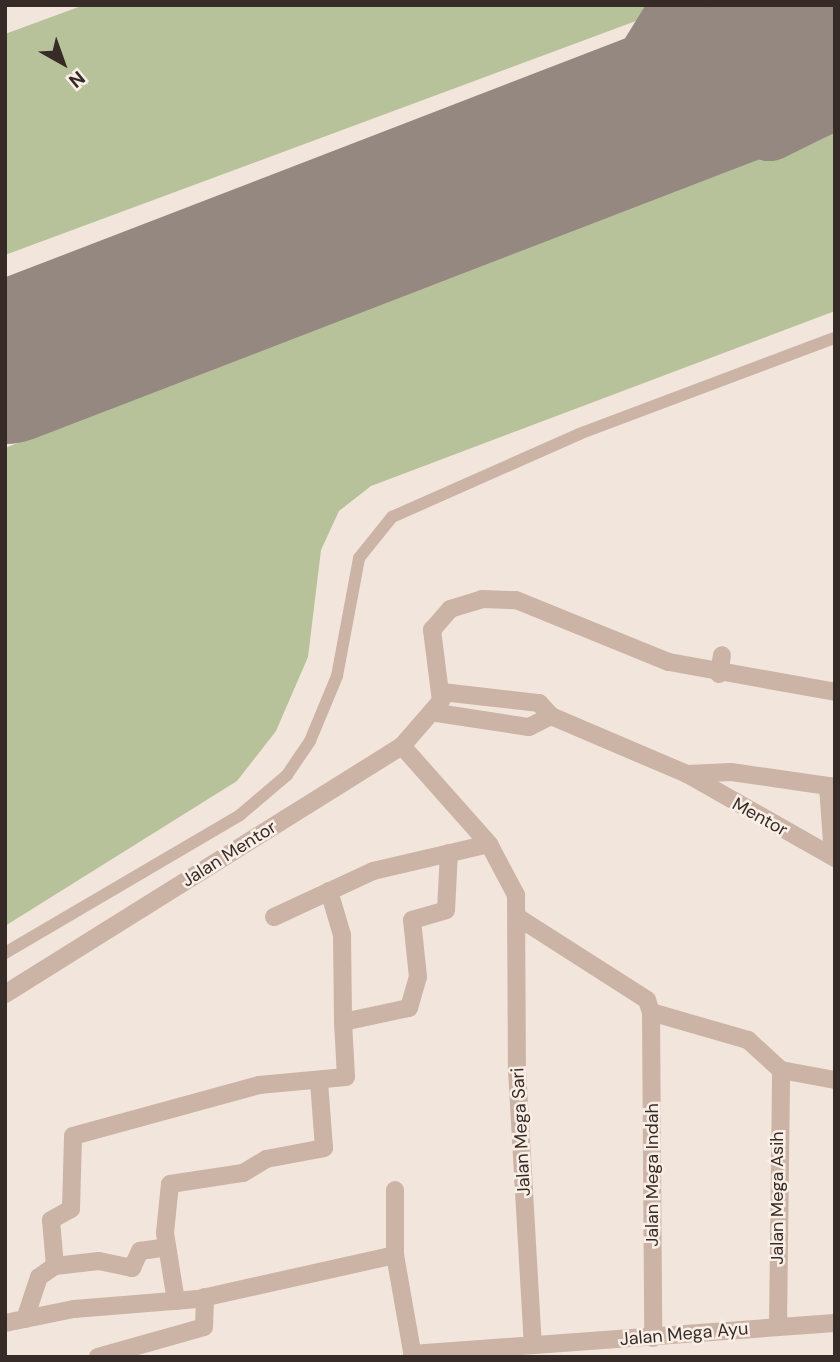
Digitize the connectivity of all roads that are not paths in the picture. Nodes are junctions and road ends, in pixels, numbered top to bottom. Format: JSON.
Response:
{"nodes":[{"id":1,"x":835,"y":338,"type":"edge"},
{"id":2,"x":722,"y":655,"type":"dead end"},
{"id":3,"x":719,"y":674,"type":"junction"},
{"id":4,"x":835,"y":692,"type":"edge"},
{"id":5,"x":439,"y":695,"type":"junction"},
{"id":6,"x":551,"y":716,"type":"junction"},
{"id":7,"x":402,"y":746,"type":"junction"},
{"id":8,"x":687,"y":774,"type":"junction"},
{"id":9,"x":832,"y":786,"type":"edge"},
{"id":10,"x":489,"y":844,"type":"junction"},
{"id":11,"x":449,"y":853,"type":"junction"},
{"id":12,"x":834,"y":857,"type":"edge"},
{"id":13,"x":329,"y":891,"type":"junction"},
{"id":14,"x":274,"y":917,"type":"dead end"},
{"id":15,"x":519,"y":918,"type":"junction"},
{"id":16,"x":5,"y":953,"type":"edge"},
{"id":17,"x":5,"y":994,"type":"edge"},
{"id":18,"x":651,"y":1012,"type":"junction"},
{"id":19,"x":344,"y":1022,"type":"junction"},
{"id":20,"x":781,"y":1070,"type":"junction"},
{"id":21,"x":319,"y":1080,"type":"junction"},
{"id":22,"x":835,"y":1080,"type":"edge"},
{"id":23,"x":395,"y":1190,"type":"dead end"},
{"id":24,"x":167,"y":1247,"type":"junction"},
{"id":25,"x":395,"y":1255,"type":"junction"},
{"id":26,"x":55,"y":1266,"type":"junction"},
{"id":27,"x":205,"y":1297,"type":"junction"},
{"id":28,"x":176,"y":1301,"type":"junction"},
{"id":29,"x":26,"y":1319,"type":"junction"},
{"id":30,"x":5,"y":1323,"type":"edge"},
{"id":31,"x":835,"y":1323,"type":"edge"},
{"id":32,"x":778,"y":1326,"type":"junction"},
{"id":33,"x":653,"y":1338,"type":"junction"},
{"id":34,"x":533,"y":1345,"type":"junction"},
{"id":35,"x":413,"y":1355,"type":"edge"},
{"id":36,"x":98,"y":1357,"type":"edge"}],
"edges":[{"from":1,"to":16,"type":"lane"},
{"from":2,"to":3,"type":"street"},
{"from":3,"to":4,"type":"street"},
{"from":3,"to":5,"type":"street"},
{"from":5,"to":6,"type":"street","name":"Mentor"},
{"from":5,"to":6,"type":"street"},
{"from":5,"to":7,"type":"street","name":"Jalan Mentor"},
{"from":6,"to":8,"type":"street","name":"Mentor"},
{"from":7,"to":10,"type":"street","name":"Jalan Mega Sari"},
{"from":7,"to":17,"type":"street","name":"Jalan Mentor"},
{"from":8,"to":9,"type":"street","name":"Mentor"},
{"from":8,"to":12,"type":"street","name":"Mentor"},
{"from":9,"to":12,"type":"street"},
{"from":10,"to":11,"type":"street"},
{"from":10,"to":15,"type":"street","name":"Jalan Mega Sari"},
{"from":11,"to":13,"type":"street"},
{"from":11,"to":19,"type":"street"},
{"from":13,"to":14,"type":"street"},
{"from":13,"to":19,"type":"street"},
{"from":15,"to":18,"type":"street"},
{"from":15,"to":34,"type":"street","name":"Jalan Mega Sari"},
{"from":18,"to":20,"type":"street"},
{"from":18,"to":33,"type":"street","name":"Jalan Mega Indah"},
{"from":19,"to":21,"type":"street"},
{"from":20,"to":22,"type":"street"},
{"from":20,"to":32,"type":"street","name":"Jalan Mega Asih"},
{"from":21,"to":24,"type":"street"},
{"from":21,"to":26,"type":"street"},
{"from":23,"to":25,"type":"street"},
{"from":24,"to":26,"type":"street"},
{"from":24,"to":28,"type":"street"},
{"from":25,"to":27,"type":"street"},
{"from":25,"to":35,"type":"street"},
{"from":26,"to":29,"type":"street"},
{"from":27,"to":28,"type":"street"},
{"from":27,"to":36,"type":"street"},
{"from":28,"to":29,"type":"street"},
{"from":29,"to":30,"type":"street"},
{"from":31,"to":32,"type":"street","name":"Jalan Mega Ayu"},
{"from":32,"to":33,"type":"street","name":"Jalan Mega Ayu"},
{"from":33,"to":34,"type":"street","name":"Jalan Mega Ayu"},
{"from":34,"to":35,"type":"street","name":"Jalan Mega Ayu"}]}
